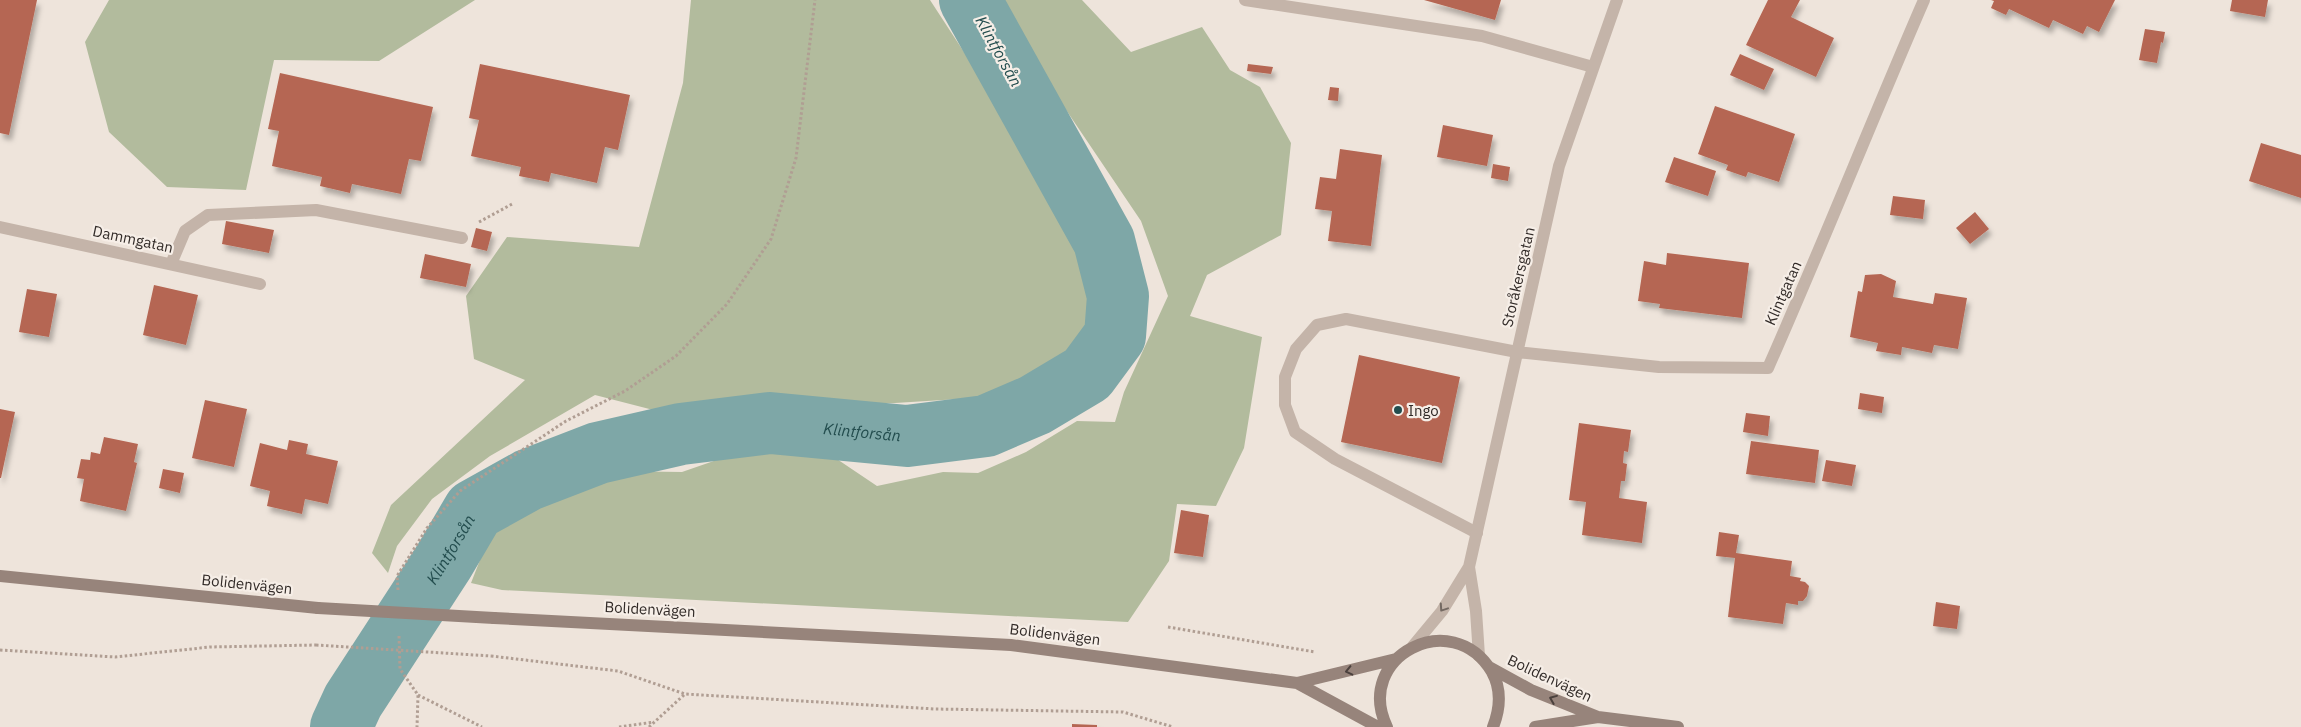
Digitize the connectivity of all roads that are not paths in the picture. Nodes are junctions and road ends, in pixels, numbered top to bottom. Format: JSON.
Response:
{"nodes":[{"id":1,"x":1246,"y":0,"type":"edge"},
{"id":2,"x":1616,"y":0,"type":"edge"},
{"id":3,"x":1924,"y":0,"type":"edge"},
{"id":4,"x":1593,"y":67,"type":"junction"},
{"id":5,"x":0,"y":227,"type":"edge"},
{"id":6,"x":457,"y":237,"type":"road end"},
{"id":7,"x":171,"y":264,"type":"junction"},
{"id":8,"x":260,"y":284,"type":"dead end"},
{"id":9,"x":1517,"y":352,"type":"junction"},
{"id":10,"x":1477,"y":533,"type":"junction"},
{"id":11,"x":1469,"y":567,"type":"junction"},
{"id":12,"x":0,"y":576,"type":"edge"},
{"id":13,"x":1413,"y":646,"type":"junction"},
{"id":14,"x":1479,"y":656,"type":"junction"},
{"id":15,"x":1396,"y":659,"type":"junction"},
{"id":16,"x":1489,"y":667,"type":"junction"},
{"id":17,"x":1298,"y":683,"type":"junction"},
{"id":18,"x":1598,"y":717,"type":"junction"},
{"id":19,"x":1378,"y":727,"type":"edge"},
{"id":20,"x":1387,"y":727,"type":"edge"},
{"id":21,"x":1493,"y":727,"type":"edge"},
{"id":22,"x":1535,"y":727,"type":"edge"},
{"id":23,"x":1678,"y":727,"type":"edge"}],
"edges":[{"from":1,"to":4,"type":"street"},
{"from":2,"to":4,"type":"street","name":"Storåkersgatan"},
{"from":3,"to":9,"type":"street","name":"Klintgatan"},
{"from":4,"to":9,"type":"street","name":"Storåkersgatan"},
{"from":5,"to":7,"type":"street","name":"Dammgatan"},
{"from":6,"to":7,"type":"street"},
{"from":7,"to":8,"type":"street","name":"Dammgatan"},
{"from":9,"to":10,"type":"street","name":"Storåkersgatan"},
{"from":9,"to":10,"type":"street"},
{"from":10,"to":11,"type":"street","name":"Storåkersgatan"},
{"from":11,"to":13,"type":"street","name":"Storåkersgatan","one_way":true},
{"from":11,"to":14,"type":"street","name":"Storåkersgatan"},
{"from":12,"to":17,"type":"main road","name":"Bolidenvägen","bridge":true},
{"from":13,"to":14,"type":"main road","name":"Bolidenvägen"},
{"from":13,"to":15,"type":"main road","name":"Bolidenvägen"},
{"from":14,"to":16,"type":"main road","name":"Bolidenvägen"},
{"from":15,"to":17,"type":"main road","name":"Bolidenvägen","one_way":true},
{"from":15,"to":20,"type":"main road","name":"Bolidenvägen"},
{"from":18,"to":16,"type":"main road","name":"Bolidenvägen","one_way":true},
{"from":16,"to":21,"type":"main road","name":"Bolidenvägen"},
{"from":17,"to":19,"type":"main road","name":"Bolidenvägen"},
{"from":18,"to":22,"type":"main road","name":"Bolidenvägen"},
{"from":18,"to":23,"type":"main road","name":"Bolidenvägen"}]}
